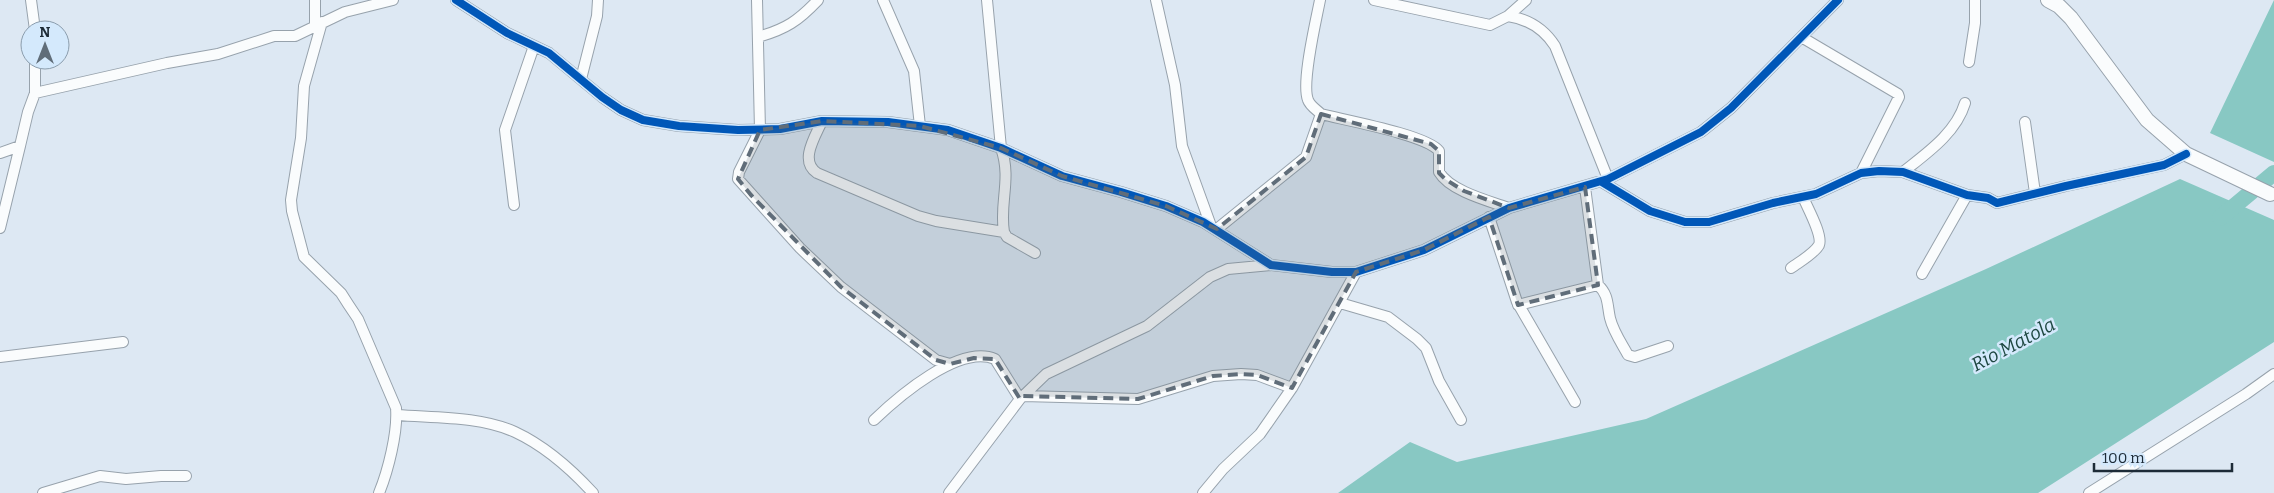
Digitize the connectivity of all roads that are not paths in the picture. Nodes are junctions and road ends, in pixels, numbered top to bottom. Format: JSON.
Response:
{"nodes":[{"id":1,"x":31,"y":0,"type":"edge"},
{"id":2,"x":315,"y":0,"type":"edge"},
{"id":3,"x":393,"y":0,"type":"edge"},
{"id":4,"x":456,"y":0,"type":"edge"},
{"id":5,"x":598,"y":0,"type":"edge"},
{"id":6,"x":757,"y":0,"type":"edge"},
{"id":7,"x":818,"y":0,"type":"edge"},
{"id":8,"x":883,"y":0,"type":"edge"},
{"id":9,"x":987,"y":0,"type":"edge"},
{"id":10,"x":1156,"y":0,"type":"edge"},
{"id":11,"x":1320,"y":0,"type":"edge"},
{"id":12,"x":1374,"y":0,"type":"edge"},
{"id":13,"x":1526,"y":0,"type":"edge"},
{"id":14,"x":1838,"y":0,"type":"edge"},
{"id":15,"x":1975,"y":0,"type":"edge"},
{"id":16,"x":2056,"y":2,"type":"edge"},
{"id":17,"x":1508,"y":16,"type":"junction"},
{"id":18,"x":1524,"y":19,"type":"junction"},
{"id":19,"x":34,"y":20,"type":"edge"},
{"id":20,"x":318,"y":23,"type":"junction"},
{"id":21,"x":758,"y":37,"type":"junction"},
{"id":22,"x":1803,"y":38,"type":"junction"},
{"id":23,"x":534,"y":46,"type":"junction"},
{"id":24,"x":1969,"y":62,"type":"dead end"},
{"id":25,"x":35,"y":70,"type":"edge"},
{"id":26,"x":581,"y":79,"type":"junction"},
{"id":27,"x":35,"y":93,"type":"junction"},
{"id":28,"x":1965,"y":103,"type":"dead end"},
{"id":29,"x":1321,"y":114,"type":"junction"},
{"id":30,"x":822,"y":121,"type":"junction"},
{"id":31,"x":2025,"y":122,"type":"dead end"},
{"id":32,"x":920,"y":126,"type":"junction"},
{"id":33,"x":760,"y":130,"type":"junction"},
{"id":34,"x":20,"y":146,"type":"junction"},
{"id":35,"x":1001,"y":148,"type":"junction"},
{"id":36,"x":0,"y":153,"type":"edge"},
{"id":37,"x":2186,"y":154,"type":"junction"},
{"id":38,"x":1903,"y":172,"type":"junction"},
{"id":39,"x":1861,"y":173,"type":"junction"},
{"id":40,"x":1605,"y":181,"type":"junction"},
{"id":41,"x":1585,"y":186,"type":"junction"},
{"id":42,"x":2035,"y":193,"type":"junction"},
{"id":43,"x":2270,"y":194,"type":"dead end"},
{"id":44,"x":1966,"y":195,"type":"junction"},
{"id":45,"x":1803,"y":197,"type":"junction"},
{"id":46,"x":514,"y":205,"type":"dead end"},
{"id":47,"x":1509,"y":208,"type":"junction"},
{"id":48,"x":1489,"y":217,"type":"junction"},
{"id":49,"x":0,"y":228,"type":"edge"},
{"id":50,"x":1214,"y":228,"type":"junction"},
{"id":51,"x":1004,"y":232,"type":"junction"},
{"id":52,"x":1035,"y":253,"type":"dead end"},
{"id":53,"x":1271,"y":265,"type":"junction"},
{"id":54,"x":1792,"y":268,"type":"dead end"},
{"id":55,"x":1356,"y":272,"type":"junction"},
{"id":56,"x":1922,"y":274,"type":"dead end"},
{"id":57,"x":1598,"y":285,"type":"junction"},
{"id":58,"x":1340,"y":303,"type":"junction"},
{"id":59,"x":1518,"y":305,"type":"junction"},
{"id":60,"x":123,"y":342,"type":"dead end"},
{"id":61,"x":1668,"y":346,"type":"dead end"},
{"id":62,"x":0,"y":357,"type":"edge"},
{"id":63,"x":950,"y":364,"type":"junction"},
{"id":64,"x":2274,"y":374,"type":"edge"},
{"id":65,"x":1292,"y":388,"type":"junction"},
{"id":66,"x":1021,"y":398,"type":"junction"},
{"id":67,"x":1575,"y":402,"type":"dead end"},
{"id":68,"x":397,"y":415,"type":"junction"},
{"id":69,"x":874,"y":420,"type":"dead end"},
{"id":70,"x":1461,"y":420,"type":"dead end"},
{"id":71,"x":186,"y":476,"type":"dead end"},
{"id":72,"x":43,"y":493,"type":"edge"},
{"id":73,"x":379,"y":493,"type":"edge"},
{"id":74,"x":594,"y":493,"type":"edge"},
{"id":75,"x":949,"y":493,"type":"edge"},
{"id":76,"x":1202,"y":493,"type":"edge"},
{"id":77,"x":2089,"y":493,"type":"edge"}],
"edges":[{"from":1,"to":19,"type":"street"},
{"from":2,"to":20,"type":"street"},
{"from":3,"to":20,"type":"street"},
{"from":4,"to":23,"type":"street"},
{"from":5,"to":26,"type":"street"},
{"from":6,"to":21,"type":"street"},
{"from":7,"to":21,"type":"street"},
{"from":8,"to":32,"type":"street"},
{"from":9,"to":35,"type":"street"},
{"from":10,"to":50,"type":"street"},
{"from":11,"to":29,"type":"street"},
{"from":12,"to":17,"type":"street"},
{"from":13,"to":17,"type":"street"},
{"from":13,"to":18,"type":"street"},
{"from":14,"to":22,"type":"street"},
{"from":15,"to":24,"type":"street"},
{"from":16,"to":37,"type":"street"},
{"from":17,"to":18,"type":"street"},
{"from":18,"to":40,"type":"street"},
{"from":20,"to":27,"type":"street"},
{"from":20,"to":68,"type":"street"},
{"from":21,"to":33,"type":"street"},
{"from":22,"to":39,"type":"street"},
{"from":22,"to":40,"type":"street"},
{"from":23,"to":26,"type":"street"},
{"from":23,"to":46,"type":"street"},
{"from":25,"to":27,"type":"street"},
{"from":26,"to":33,"type":"street"},
{"from":27,"to":34,"type":"street"},
{"from":28,"to":38,"type":"street"},
{"from":29,"to":47,"type":"street"},
{"from":29,"to":50,"type":"street"},
{"from":30,"to":32,"type":"street"},
{"from":30,"to":33,"type":"street"},
{"from":30,"to":51,"type":"street"},
{"from":31,"to":42,"type":"street"},
{"from":32,"to":35,"type":"street"},
{"from":33,"to":63,"type":"street"},
{"from":34,"to":36,"type":"street"},
{"from":34,"to":49,"type":"street"},
{"from":35,"to":50,"type":"street"},
{"from":35,"to":51,"type":"street"},
{"from":37,"to":42,"type":"street"},
{"from":37,"to":43,"type":"street"},
{"from":38,"to":39,"type":"street"},
{"from":38,"to":44,"type":"street"},
{"from":39,"to":45,"type":"street"},
{"from":40,"to":41,"type":"street"},
{"from":40,"to":45,"type":"street"},
{"from":41,"to":47,"type":"street"},
{"from":41,"to":57,"type":"street"},
{"from":42,"to":44,"type":"street"},
{"from":44,"to":56,"type":"street"},
{"from":45,"to":54,"type":"street"},
{"from":47,"to":48,"type":"street"},
{"from":48,"to":55,"type":"street"},
{"from":48,"to":59,"type":"street"},
{"from":50,"to":53,"type":"street"},
{"from":51,"to":52,"type":"street"},
{"from":53,"to":55,"type":"street"},
{"from":53,"to":66,"type":"street"},
{"from":55,"to":58,"type":"street"},
{"from":57,"to":59,"type":"street"},
{"from":57,"to":61,"type":"street"},
{"from":58,"to":65,"type":"street"},
{"from":58,"to":70,"type":"street"},
{"from":59,"to":67,"type":"street"},
{"from":60,"to":62,"type":"street"},
{"from":63,"to":66,"type":"street"},
{"from":63,"to":69,"type":"street"},
{"from":64,"to":77,"type":"street"},
{"from":65,"to":66,"type":"street"},
{"from":65,"to":76,"type":"street"},
{"from":66,"to":75,"type":"street"},
{"from":68,"to":73,"type":"street"},
{"from":68,"to":74,"type":"street"},
{"from":71,"to":72,"type":"street"}]}
